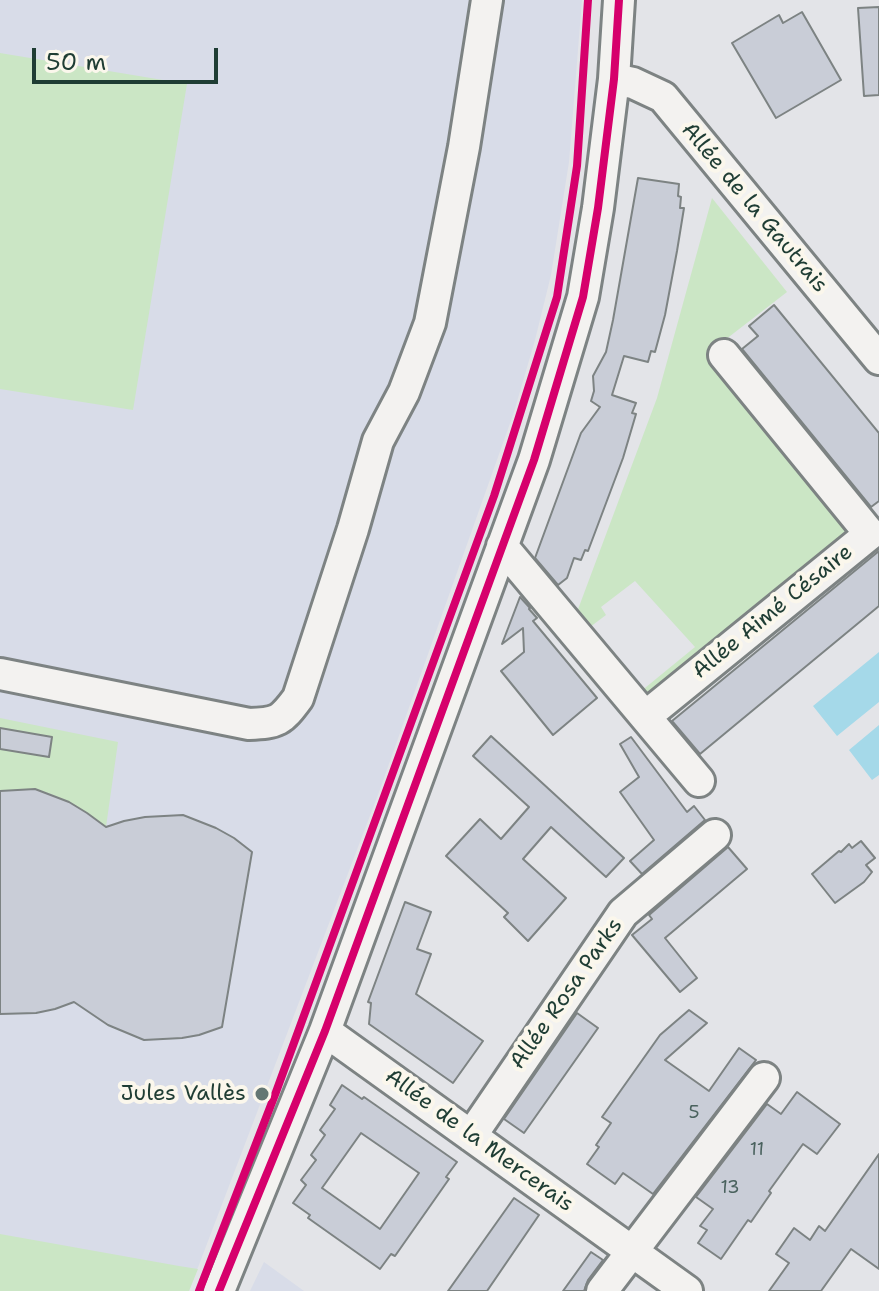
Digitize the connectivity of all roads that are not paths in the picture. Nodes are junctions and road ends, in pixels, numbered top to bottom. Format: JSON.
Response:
{"nodes":[{"id":1,"x":487,"y":0,"type":"edge"},
{"id":2,"x":619,"y":0,"type":"edge"},
{"id":3,"x":614,"y":79,"type":"junction"},
{"id":4,"x":724,"y":355,"type":"dead end"},
{"id":5,"x":879,"y":359,"type":"edge"},
{"id":6,"x":502,"y":546,"type":"junction"},
{"id":7,"x":0,"y":674,"type":"edge"},
{"id":8,"x":646,"y":716,"type":"junction"},
{"id":9,"x":699,"y":781,"type":"dead end"},
{"id":10,"x":715,"y":835,"type":"dead end"},
{"id":11,"x":325,"y":1031,"type":"junction"},
{"id":12,"x":764,"y":1078,"type":"dead end"},
{"id":13,"x":471,"y":1136,"type":"junction"},
{"id":14,"x":631,"y":1251,"type":"junction"},
{"id":15,"x":224,"y":1278,"type":"edge"},
{"id":16,"x":602,"y":1291,"type":"edge"},
{"id":17,"x":687,"y":1291,"type":"edge"}],
"edges":[{"from":1,"to":7,"type":"street"},
{"from":2,"to":3,"type":"street"},
{"from":3,"to":5,"type":"street","name":"Allée de la Gautrais"},
{"from":3,"to":6,"type":"street"},
{"from":4,"to":8,"type":"street","name":"Allée Aimé Césaire"},
{"from":6,"to":8,"type":"street"},
{"from":6,"to":11,"type":"street"},
{"from":8,"to":9,"type":"street"},
{"from":10,"to":13,"type":"street","name":"Allée Rosa Parks"},
{"from":11,"to":13,"type":"street","name":"Allée de la Mercerais"},
{"from":11,"to":15,"type":"street"},
{"from":12,"to":14,"type":"street"},
{"from":13,"to":14,"type":"street","name":"Allée de la Mercerais"},
{"from":14,"to":16,"type":"street"},
{"from":14,"to":17,"type":"street","name":"Allée de la Mercerais"}]}
